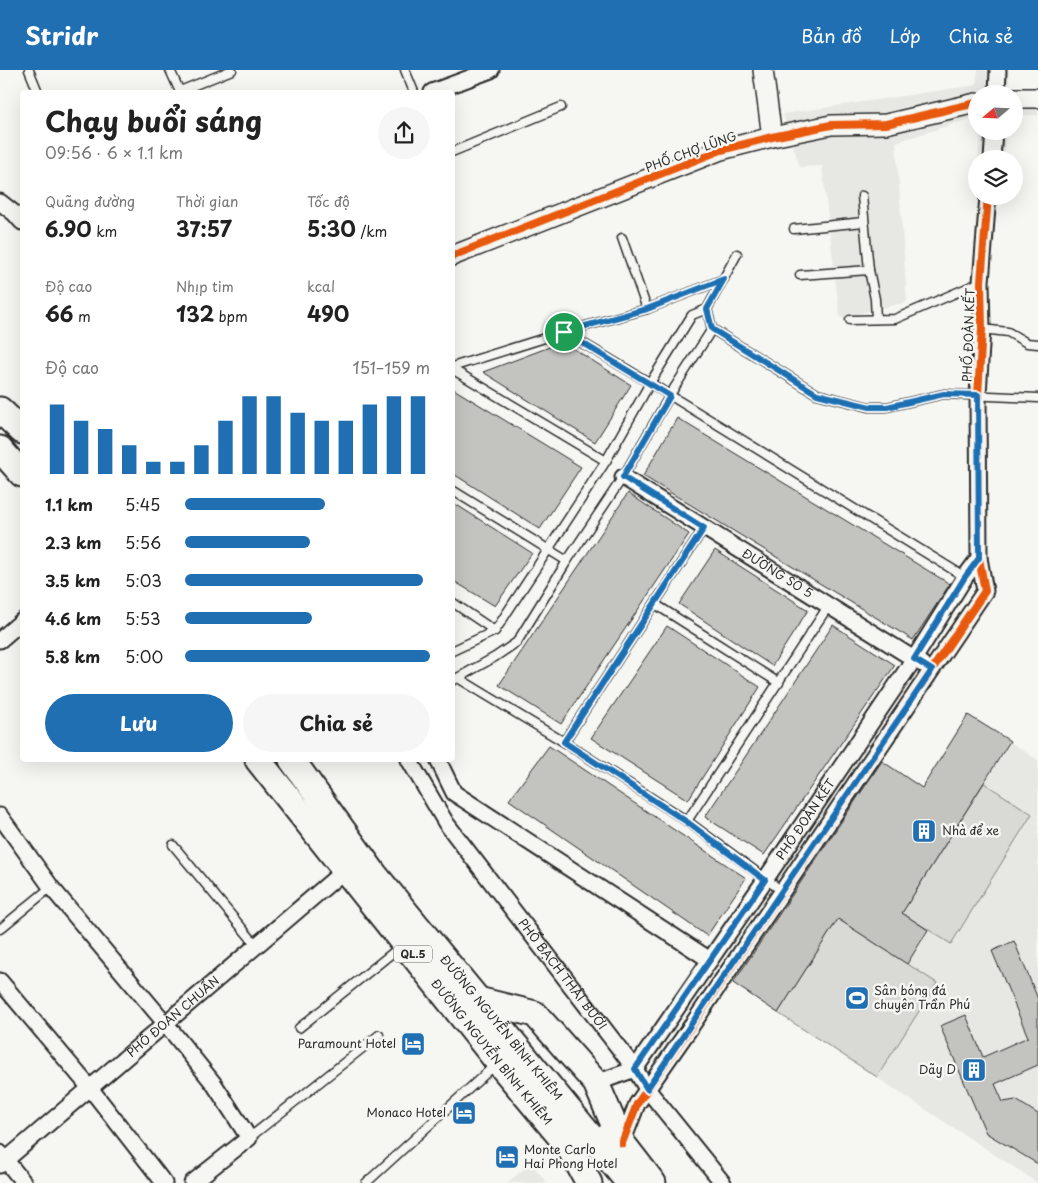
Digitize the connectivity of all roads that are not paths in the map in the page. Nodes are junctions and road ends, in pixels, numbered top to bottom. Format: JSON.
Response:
{"nodes":[{"id":1,"x":29,"y":70,"type":"edge"},
{"id":2,"x":170,"y":70,"type":"edge"},
{"id":3,"x":232,"y":70,"type":"edge"},
{"id":4,"x":405,"y":70,"type":"edge"},
{"id":5,"x":491,"y":70,"type":"edge"},
{"id":6,"x":763,"y":70,"type":"edge"},
{"id":7,"x":998,"y":70,"type":"edge"},
{"id":8,"x":997,"y":85,"type":"edge"},
{"id":9,"x":37,"y":90,"type":"edge"},
{"id":10,"x":179,"y":90,"type":"edge"},
{"id":11,"x":185,"y":90,"type":"edge"},
{"id":12,"x":413,"y":90,"type":"edge"},
{"id":13,"x":437,"y":90,"type":"edge"},
{"id":14,"x":1023,"y":98,"type":"edge"},
{"id":15,"x":1038,"y":98,"type":"edge"},
{"id":16,"x":968,"y":105,"type":"edge"},
{"id":17,"x":561,"y":107,"type":"dead end"},
{"id":18,"x":772,"y":137,"type":"junction"},
{"id":19,"x":455,"y":151,"type":"edge"},
{"id":20,"x":862,"y":196,"type":"dead end"},
{"id":21,"x":0,"y":202,"type":"edge"},
{"id":22,"x":987,"y":205,"type":"edge"},
{"id":23,"x":20,"y":220,"type":"edge"},
{"id":24,"x":864,"y":222,"type":"junction"},
{"id":25,"x":794,"y":229,"type":"dead end"},
{"id":26,"x":622,"y":238,"type":"dead end"},
{"id":27,"x":737,"y":254,"type":"dead end"},
{"id":28,"x":455,"y":255,"type":"edge"},
{"id":29,"x":869,"y":270,"type":"junction"},
{"id":30,"x":800,"y":275,"type":"dead end"},
{"id":31,"x":724,"y":279,"type":"junction"},
{"id":32,"x":981,"y":282,"type":"junction"},
{"id":33,"x":647,"y":309,"type":"junction"},
{"id":34,"x":707,"y":309,"type":"junction"},
{"id":35,"x":876,"y":319,"type":"junction"},
{"id":36,"x":850,"y":320,"type":"dead end"},
{"id":37,"x":712,"y":329,"type":"junction"},
{"id":38,"x":982,"y":329,"type":"junction"},
{"id":39,"x":564,"y":332,"type":"junction"},
{"id":40,"x":1038,"y":344,"type":"edge"},
{"id":41,"x":455,"y":367,"type":"edge"},
{"id":42,"x":455,"y":370,"type":"edge"},
{"id":43,"x":650,"y":383,"type":"junction"},
{"id":44,"x":978,"y":395,"type":"junction"},
{"id":45,"x":670,"y":396,"type":"junction"},
{"id":46,"x":1038,"y":398,"type":"edge"},
{"id":47,"x":0,"y":410,"type":"edge"},
{"id":48,"x":20,"y":427,"type":"edge"},
{"id":49,"x":0,"y":449,"type":"edge"},
{"id":50,"x":606,"y":461,"type":"junction"},
{"id":51,"x":20,"y":472,"type":"edge"},
{"id":52,"x":623,"y":477,"type":"junction"},
{"id":53,"x":455,"y":492,"type":"edge"},
{"id":54,"x":704,"y":528,"type":"junction"},
{"id":55,"x":549,"y":550,"type":"junction"},
{"id":56,"x":979,"y":558,"type":"junction"},
{"id":57,"x":567,"y":560,"type":"junction"},
{"id":58,"x":965,"y":577,"type":"junction"},
{"id":59,"x":455,"y":604,"type":"edge"},
{"id":60,"x":655,"y":604,"type":"junction"},
{"id":61,"x":829,"y":605,"type":"junction"},
{"id":62,"x":20,"y":623,"type":"edge"},
{"id":63,"x":495,"y":631,"type":"junction"},
{"id":64,"x":0,"y":640,"type":"edge"},
{"id":65,"x":455,"y":650,"type":"edge"},
{"id":66,"x":914,"y":659,"type":"junction"},
{"id":67,"x":932,"y":670,"type":"junction"},
{"id":68,"x":455,"y":680,"type":"edge"},
{"id":69,"x":779,"y":683,"type":"junction"},
{"id":70,"x":564,"y":742,"type":"junction"},
{"id":71,"x":260,"y":762,"type":"edge"},
{"id":72,"x":410,"y":762,"type":"edge"},
{"id":73,"x":439,"y":762,"type":"edge"},
{"id":74,"x":297,"y":763,"type":"edge"},
{"id":75,"x":0,"y":816,"type":"edge"},
{"id":76,"x":687,"y":822,"type":"junction"},
{"id":77,"x":172,"y":845,"type":"dead end"},
{"id":78,"x":346,"y":869,"type":"junction"},
{"id":79,"x":765,"y":880,"type":"junction"},
{"id":80,"x":51,"y":887,"type":"junction"},
{"id":81,"x":782,"y":891,"type":"junction"},
{"id":82,"x":0,"y":929,"type":"edge"},
{"id":83,"x":404,"y":943,"type":"junction"},
{"id":84,"x":257,"y":946,"type":"junction"},
{"id":85,"x":710,"y":960,"type":"junction"},
{"id":86,"x":0,"y":981,"type":"edge"},
{"id":87,"x":478,"y":1000,"type":"junction"},
{"id":88,"x":166,"y":1024,"type":"junction"},
{"id":89,"x":299,"y":1028,"type":"dead end"},
{"id":90,"x":379,"y":1035,"type":"dead end"},
{"id":91,"x":498,"y":1062,"type":"junction"},
{"id":92,"x":635,"y":1069,"type":"junction"},
{"id":93,"x":596,"y":1084,"type":"junction"},
{"id":94,"x":90,"y":1088,"type":"junction"},
{"id":95,"x":647,"y":1089,"type":"junction"},
{"id":96,"x":584,"y":1127,"type":"junction"},
{"id":97,"x":250,"y":1138,"type":"junction"},
{"id":98,"x":622,"y":1144,"type":"junction"},
{"id":99,"x":569,"y":1147,"type":"junction"},
{"id":100,"x":2,"y":1159,"type":"edge"},
{"id":101,"x":24,"y":1183,"type":"edge"},
{"id":102,"x":164,"y":1183,"type":"edge"},
{"id":103,"x":192,"y":1183,"type":"edge"},
{"id":104,"x":366,"y":1183,"type":"edge"},
{"id":105,"x":589,"y":1183,"type":"edge"},
{"id":106,"x":603,"y":1183,"type":"edge"},
{"id":107,"x":629,"y":1183,"type":"edge"},
{"id":108,"x":653,"y":1183,"type":"edge"},
{"id":109,"x":723,"y":1183,"type":"edge"}],
"edges":[{"from":1,"to":9,"type":"lane"},
{"from":2,"to":10,"type":"lane"},
{"from":3,"to":11,"type":"lane"},
{"from":4,"to":12,"type":"lane"},
{"from":5,"to":13,"type":"street"},
{"from":6,"to":18,"type":"street"},
{"from":7,"to":8,"type":"street"},
{"from":14,"to":15,"type":"street"},
{"from":16,"to":18,"type":"street","name":"PHỐ CHỢ LŨNG"},
{"from":17,"to":19,"type":"lane"},
{"from":18,"to":28,"type":"street","name":"PHỐ CHỢ LŨNG"},
{"from":20,"to":24,"type":"lane"},
{"from":21,"to":23,"type":"street"},
{"from":22,"to":32,"type":"street","name":"PHỐ ĐOÀN KẾT"},
{"from":24,"to":25,"type":"lane"},
{"from":24,"to":29,"type":"lane"},
{"from":26,"to":33,"type":"lane"},
{"from":27,"to":31,"type":"lane"},
{"from":29,"to":30,"type":"lane"},
{"from":29,"to":35,"type":"lane"},
{"from":31,"to":33,"type":"lane"},
{"from":31,"to":34,"type":"lane"},
{"from":32,"to":35,"type":"lane"},
{"from":32,"to":38,"type":"street","name":"PHỐ ĐOÀN KẾT"},
{"from":33,"to":39,"type":"lane"},
{"from":34,"to":37,"type":"lane"},
{"from":34,"to":43,"type":"lane"},
{"from":35,"to":36,"type":"lane"},
{"from":37,"to":44,"type":"lane"},
{"from":37,"to":45,"type":"lane"},
{"from":38,"to":40,"type":"lane"},
{"from":38,"to":44,"type":"street","name":"PHỐ ĐOÀN KẾT"},
{"from":39,"to":41,"type":"lane"},
{"from":39,"to":43,"type":"lane"},
{"from":42,"to":50,"type":"lane"},
{"from":43,"to":45,"type":"lane"},
{"from":43,"to":50,"type":"lane"},
{"from":44,"to":46,"type":"lane"},
{"from":44,"to":56,"type":"street","name":"PHỐ ĐOÀN KẾT"},
{"from":45,"to":52,"type":"lane"},
{"from":45,"to":58,"type":"lane"},
{"from":47,"to":48,"type":"highway"},
{"from":49,"to":51,"type":"highway"},
{"from":50,"to":55,"type":"lane"},
{"from":52,"to":54,"type":"street","name":"ĐƯỜNG SỐ 5"},
{"from":52,"to":57,"type":"lane"},
{"from":53,"to":55,"type":"lane"},
{"from":54,"to":60,"type":"lane"},
{"from":54,"to":61,"type":"street","name":"ĐƯỜNG SỐ 5"},
{"from":55,"to":57,"type":"lane"},
{"from":55,"to":63,"type":"lane"},
{"from":56,"to":58,"type":"street","name":"PHỐ ĐOÀN KẾT"},
{"from":56,"to":67,"type":"street","name":"PHỐ ĐOÀN KẾT"},
{"from":57,"to":68,"type":"lane"},
{"from":58,"to":66,"type":"street","name":"PHỐ ĐOÀN KẾT"},
{"from":59,"to":63,"type":"lane"},
{"from":60,"to":69,"type":"lane"},
{"from":60,"to":70,"type":"lane"},
{"from":61,"to":66,"type":"street","name":"ĐƯỜNG SỐ 5"},
{"from":61,"to":69,"type":"lane"},
{"from":62,"to":64,"type":"street"},
{"from":63,"to":65,"type":"lane"},
{"from":66,"to":67,"type":"street","name":"ĐƯỜNG SỐ 5"},
{"from":66,"to":79,"type":"street","name":"PHỐ ĐOÀN KẾT"},
{"from":67,"to":81,"type":"street","name":"PHỐ ĐOÀN KẾT"},
{"from":68,"to":70,"type":"lane"},
{"from":69,"to":76,"type":"lane"},
{"from":70,"to":76,"type":"lane"},
{"from":71,"to":78,"type":"highway","name":"ĐƯỜNG NGUYỄN BỈNH KHIÊM","number":"QL.5"},
{"from":72,"to":92,"type":"street","name":"PHỐ BẠCH THÁI BƯỞI"},
{"from":73,"to":85,"type":"street"},
{"from":74,"to":87,"type":"highway","name":"ĐƯỜNG NGUYỄN BÌNH KHIÊM","number":"QL.5"},
{"from":75,"to":80,"type":"street"},
{"from":76,"to":79,"type":"lane"},
{"from":77,"to":84,"type":"lane"},
{"from":78,"to":83,"type":"highway","name":"ĐƯỜNG NGUYỄN BỈNH KHIÊM","number":"QL.5"},
{"from":78,"to":84,"type":"street","name":"PHỐ ĐOÀN CHUẨN"},
{"from":79,"to":81,"type":"lane"},
{"from":79,"to":85,"type":"street","name":"PHỐ ĐOÀN KẾT"},
{"from":80,"to":82,"type":"lane"},
{"from":80,"to":88,"type":"street"},
{"from":81,"to":95,"type":"street","name":"PHỐ ĐOÀN KẾT"},
{"from":83,"to":89,"type":"lane"},
{"from":83,"to":91,"type":"highway","name":"ĐƯỜNG NGUYỄN BỈNH KHIÊM","number":"QL.5"},
{"from":84,"to":88,"type":"street","name":"PHỐ ĐOÀN CHUẨN"},
{"from":85,"to":92,"type":"street","name":"PHỐ ĐOÀN KẾT"},
{"from":86,"to":94,"type":"street"},
{"from":87,"to":93,"type":"highway"},
{"from":87,"to":96,"type":"highway","name":"ĐƯỜNG NGUYỄN BÌNH KHIÊM","number":"QL.5"},
{"from":88,"to":94,"type":"street","name":"PHỐ ĐOÀN CHUẨN"},
{"from":88,"to":97,"type":"street"},
{"from":90,"to":97,"type":"lane"},
{"from":91,"to":99,"type":"highway","name":"ĐƯỜNG NGUYỄN BỈNH KHIÊM","number":"QL.5"},
{"from":91,"to":104,"type":"lane"},
{"from":92,"to":93,"type":"street"},
{"from":92,"to":95,"type":"street","name":"PHỐ BẠCH THÁI BƯỞI"},
{"from":93,"to":98,"type":"highway"},
{"from":94,"to":100,"type":"street","name":"PHỐ ĐOÀN CHUẨN"},
{"from":94,"to":102,"type":"street"},
{"from":95,"to":98,"type":"street","name":"PHỐ ĐOÀN KẾT"},
{"from":95,"to":109,"type":"street","name":"PHỐ BẠCH THÁI BƯỞI"},
{"from":96,"to":98,"type":"highway","number":"QL.5"},
{"from":96,"to":107,"type":"highway","number":"QL.5"},
{"from":97,"to":103,"type":"street"},
{"from":98,"to":108,"type":"highway","number":"QL.5"},
{"from":99,"to":105,"type":"highway","name":"ĐƯỜNG NGUYỄN BỈNH KHIÊM","number":"QL.5"},
{"from":99,"to":106,"type":"highway","number":"QL.5"},
{"from":100,"to":101,"type":"street"}]}
